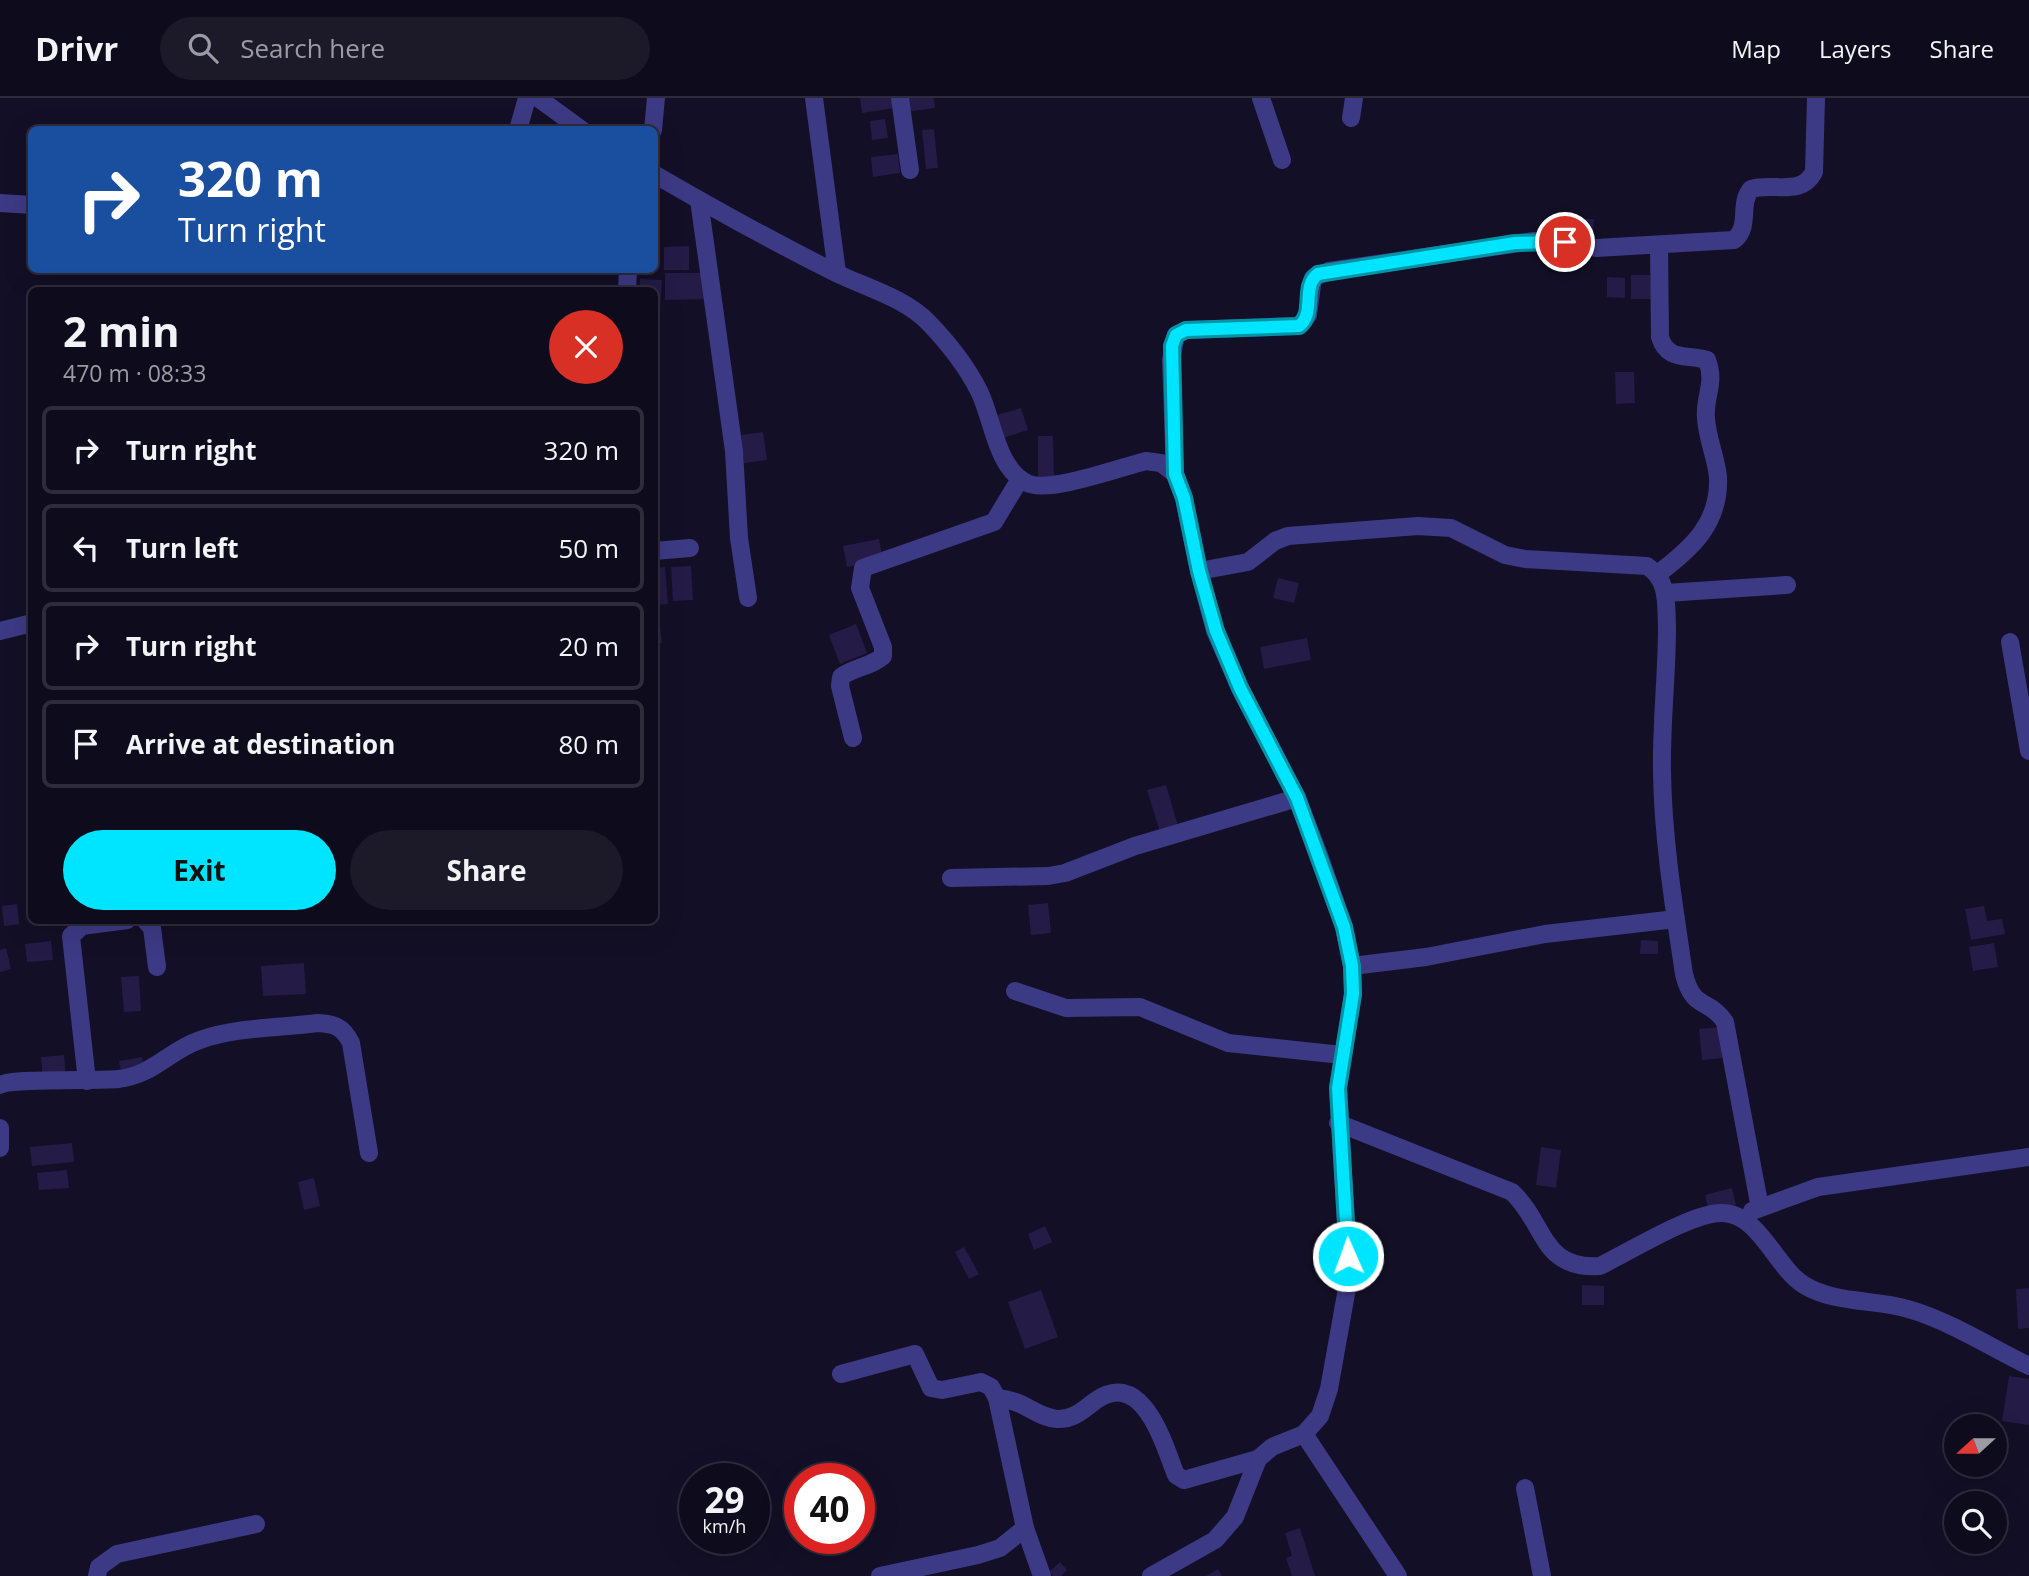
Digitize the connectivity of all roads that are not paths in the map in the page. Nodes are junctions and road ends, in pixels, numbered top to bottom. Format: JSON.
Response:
{"nodes":[{"id":1,"x":527,"y":98,"type":"edge"},
{"id":2,"x":538,"y":98,"type":"edge"},
{"id":3,"x":656,"y":98,"type":"edge"},
{"id":4,"x":814,"y":98,"type":"edge"},
{"id":5,"x":900,"y":98,"type":"edge"},
{"id":6,"x":1261,"y":98,"type":"edge"},
{"id":7,"x":1354,"y":98,"type":"edge"},
{"id":8,"x":1816,"y":98,"type":"edge"},
{"id":9,"x":1351,"y":118,"type":"dead end"},
{"id":10,"x":519,"y":126,"type":"edge"},
{"id":11,"x":576,"y":126,"type":"edge"},
{"id":12,"x":653,"y":126,"type":"edge"},
{"id":13,"x":1282,"y":160,"type":"dead end"},
{"id":14,"x":910,"y":170,"type":"dead end"},
{"id":15,"x":658,"y":176,"type":"edge"},
{"id":16,"x":699,"y":200,"type":"junction"},
{"id":17,"x":0,"y":203,"type":"edge"},
{"id":18,"x":28,"y":205,"type":"edge"},
{"id":19,"x":1659,"y":245,"type":"junction"},
{"id":20,"x":837,"y":273,"type":"junction"},
{"id":21,"x":1175,"y":474,"type":"junction"},
{"id":22,"x":1020,"y":479,"type":"junction"},
{"id":23,"x":690,"y":548,"type":"dead end"},
{"id":24,"x":658,"y":551,"type":"edge"},
{"id":25,"x":1199,"y":571,"type":"junction"},
{"id":26,"x":1659,"y":573,"type":"junction"},
{"id":27,"x":1787,"y":585,"type":"dead end"},
{"id":28,"x":1666,"y":593,"type":"junction"},
{"id":29,"x":748,"y":598,"type":"dead end"},
{"id":30,"x":28,"y":624,"type":"edge"},
{"id":31,"x":0,"y":631,"type":"edge"},
{"id":32,"x":2010,"y":642,"type":"dead end"},
{"id":33,"x":853,"y":738,"type":"dead end"},
{"id":34,"x":2029,"y":751,"type":"edge"},
{"id":35,"x":1297,"y":798,"type":"junction"},
{"id":36,"x":951,"y":878,"type":"dead end"},
{"id":37,"x":1676,"y":919,"type":"junction"},
{"id":38,"x":97,"y":924,"type":"edge"},
{"id":39,"x":148,"y":924,"type":"edge"},
{"id":40,"x":75,"y":925,"type":"edge"},
{"id":41,"x":1352,"y":966,"type":"junction"},
{"id":42,"x":157,"y":967,"type":"dead end"},
{"id":43,"x":1015,"y":992,"type":"dead end"},
{"id":44,"x":1342,"y":1055,"type":"junction"},
{"id":45,"x":87,"y":1081,"type":"junction"},
{"id":46,"x":0,"y":1084,"type":"edge"},
{"id":47,"x":1338,"y":1123,"type":"junction"},
{"id":48,"x":0,"y":1128,"type":"edge"},
{"id":49,"x":0,"y":1148,"type":"edge"},
{"id":50,"x":369,"y":1153,"type":"dead end"},
{"id":51,"x":2029,"y":1157,"type":"edge"},
{"id":52,"x":1760,"y":1208,"type":"junction"},
{"id":53,"x":1738,"y":1216,"type":"junction"},
{"id":54,"x":2029,"y":1366,"type":"edge"},
{"id":55,"x":841,"y":1374,"type":"dead end"},
{"id":56,"x":997,"y":1398,"type":"junction"},
{"id":57,"x":1304,"y":1434,"type":"junction"},
{"id":58,"x":1258,"y":1459,"type":"junction"},
{"id":59,"x":1525,"y":1488,"type":"dead end"},
{"id":60,"x":256,"y":1524,"type":"dead end"},
{"id":61,"x":1026,"y":1528,"type":"junction"},
{"id":62,"x":97,"y":1576,"type":"edge"},
{"id":63,"x":880,"y":1576,"type":"edge"},
{"id":64,"x":1042,"y":1576,"type":"edge"},
{"id":65,"x":1151,"y":1576,"type":"edge"},
{"id":66,"x":1398,"y":1576,"type":"edge"},
{"id":67,"x":1542,"y":1576,"type":"edge"}],
"edges":[{"from":1,"to":10,"type":"street"},
{"from":2,"to":11,"type":"street"},
{"from":3,"to":12,"type":"street"},
{"from":4,"to":20,"type":"street"},
{"from":5,"to":14,"type":"street"},
{"from":6,"to":13,"type":"street"},
{"from":7,"to":9,"type":"street"},
{"from":8,"to":19,"type":"street"},
{"from":15,"to":16,"type":"street"},
{"from":16,"to":20,"type":"street"},
{"from":16,"to":29,"type":"street"},
{"from":17,"to":18,"type":"street"},
{"from":19,"to":21,"type":"street"},
{"from":19,"to":26,"type":"street"},
{"from":20,"to":22,"type":"street"},
{"from":21,"to":22,"type":"street"},
{"from":21,"to":25,"type":"street"},
{"from":22,"to":33,"type":"street"},
{"from":23,"to":24,"type":"street"},
{"from":25,"to":26,"type":"street"},
{"from":25,"to":35,"type":"street"},
{"from":26,"to":28,"type":"street"},
{"from":27,"to":28,"type":"street"},
{"from":28,"to":37,"type":"street"},
{"from":30,"to":31,"type":"street"},
{"from":32,"to":34,"type":"street"},
{"from":35,"to":36,"type":"street"},
{"from":35,"to":41,"type":"street"},
{"from":37,"to":41,"type":"street"},
{"from":37,"to":52,"type":"street"},
{"from":38,"to":40,"type":"street"},
{"from":39,"to":42,"type":"street"},
{"from":40,"to":45,"type":"street"},
{"from":41,"to":44,"type":"street"},
{"from":43,"to":44,"type":"street"},
{"from":44,"to":47,"type":"street"},
{"from":45,"to":46,"type":"street"},
{"from":45,"to":50,"type":"street"},
{"from":47,"to":53,"type":"street"},
{"from":47,"to":57,"type":"street"},
{"from":48,"to":49,"type":"street"},
{"from":51,"to":52,"type":"street"},
{"from":52,"to":53,"type":"street"},
{"from":53,"to":54,"type":"street"},
{"from":55,"to":56,"type":"street"},
{"from":56,"to":58,"type":"street"},
{"from":56,"to":61,"type":"street"},
{"from":57,"to":58,"type":"street"},
{"from":57,"to":66,"type":"street"},
{"from":58,"to":65,"type":"street"},
{"from":59,"to":67,"type":"street"},
{"from":60,"to":62,"type":"street"},
{"from":61,"to":63,"type":"street"},
{"from":61,"to":64,"type":"street"}]}
